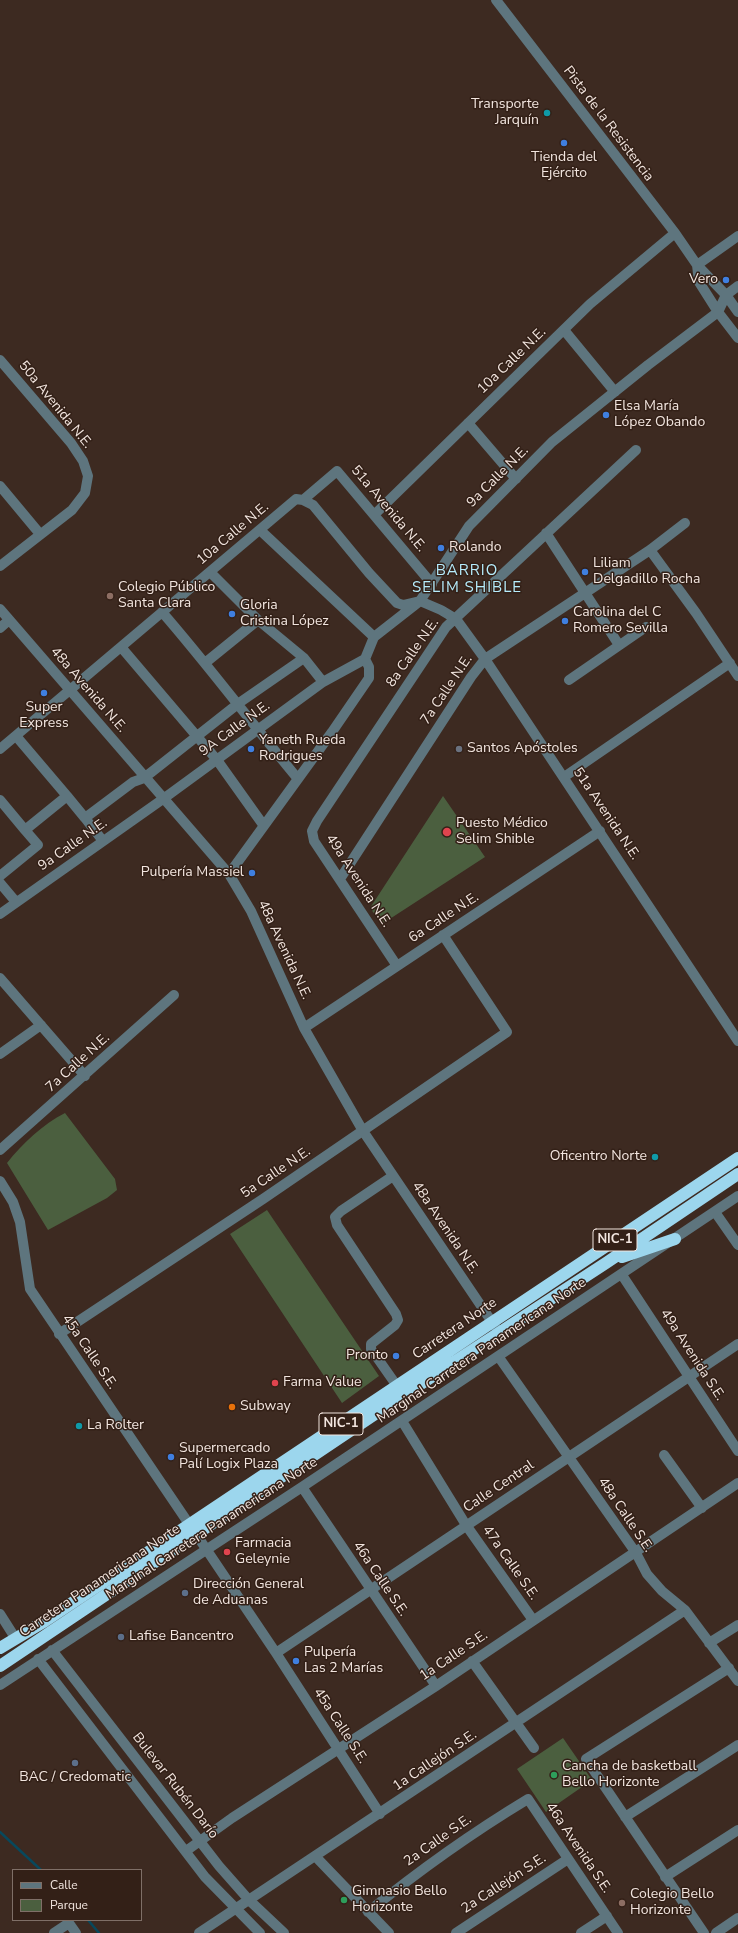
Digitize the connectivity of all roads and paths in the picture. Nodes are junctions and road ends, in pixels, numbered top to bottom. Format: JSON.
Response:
{"nodes":[{"id":1,"x":496,"y":0,"type":"edge"},
{"id":2,"x":675,"y":233,"type":"junction"},
{"id":3,"x":738,"y":236,"type":"edge"},
{"id":4,"x":697,"y":265,"type":"junction"},
{"id":5,"x":738,"y":286,"type":"edge"},
{"id":6,"x":726,"y":295,"type":"junction"},
{"id":7,"x":718,"y":312,"type":"junction"},
{"id":8,"x":738,"y":312,"type":"edge"},
{"id":9,"x":564,"y":330,"type":"junction"},
{"id":10,"x":738,"y":338,"type":"edge"},
{"id":11,"x":0,"y":360,"type":"edge"},
{"id":12,"x":615,"y":392,"type":"junction"},
{"id":13,"x":468,"y":423,"type":"junction"},
{"id":14,"x":636,"y":450,"type":"dead end"},
{"id":15,"x":338,"y":471,"type":"joint"},
{"id":16,"x":516,"y":479,"type":"junction"},
{"id":17,"x":0,"y":486,"type":"edge"},
{"id":18,"x":303,"y":500,"type":"junction"},
{"id":19,"x":374,"y":515,"type":"junction"},
{"id":20,"x":685,"y":523,"type":"dead end"},
{"id":21,"x":260,"y":530,"type":"junction"},
{"id":22,"x":546,"y":533,"type":"junction"},
{"id":23,"x":40,"y":534,"type":"junction"},
{"id":24,"x":650,"y":550,"type":"junction"},
{"id":25,"x":0,"y":566,"type":"edge"},
{"id":26,"x":210,"y":572,"type":"junction"},
{"id":27,"x":432,"y":584,"type":"junction"},
{"id":28,"x":585,"y":593,"type":"junction"},
{"id":29,"x":420,"y":601,"type":"junction"},
{"id":30,"x":0,"y":609,"type":"edge"},
{"id":31,"x":162,"y":612,"type":"junction"},
{"id":32,"x":456,"y":619,"type":"junction"},
{"id":33,"x":9,"y":620,"type":"junction"},
{"id":34,"x":258,"y":620,"type":"junction"},
{"id":35,"x":646,"y":627,"type":"dead end"},
{"id":36,"x":0,"y":628,"type":"edge"},
{"id":37,"x":374,"y":637,"type":"junction"},
{"id":38,"x":619,"y":645,"type":"junction"},
{"id":39,"x":121,"y":647,"type":"junction"},
{"id":40,"x":304,"y":658,"type":"junction"},
{"id":41,"x":365,"y":658,"type":"junction"},
{"id":42,"x":485,"y":659,"type":"junction"},
{"id":43,"x":205,"y":663,"type":"junction"},
{"id":44,"x":730,"y":664,"type":"junction"},
{"id":45,"x":738,"y":676,"type":"edge"},
{"id":46,"x":569,"y":680,"type":"dead end"},
{"id":47,"x":323,"y":682,"type":"junction"},
{"id":48,"x":70,"y":690,"type":"junction"},
{"id":49,"x":239,"y":703,"type":"junction"},
{"id":50,"x":257,"y":729,"type":"junction"},
{"id":51,"x":16,"y":736,"type":"junction"},
{"id":52,"x":197,"y":736,"type":"junction"},
{"id":53,"x":0,"y":749,"type":"edge"},
{"id":54,"x":217,"y":760,"type":"junction"},
{"id":55,"x":564,"y":777,"type":"junction"},
{"id":56,"x":144,"y":778,"type":"junction"},
{"id":57,"x":298,"y":779,"type":"junction"},
{"id":58,"x":67,"y":796,"type":"junction"},
{"id":59,"x":163,"y":799,"type":"junction"},
{"id":60,"x":0,"y":800,"type":"edge"},
{"id":61,"x":85,"y":818,"type":"junction"},
{"id":62,"x":264,"y":826,"type":"junction"},
{"id":63,"x":25,"y":830,"type":"junction"},
{"id":64,"x":312,"y":831,"type":"joint"},
{"id":65,"x":600,"y":831,"type":"junction"},
{"id":66,"x":103,"y":841,"type":"junction"},
{"id":67,"x":229,"y":874,"type":"junction"},
{"id":68,"x":0,"y":876,"type":"edge"},
{"id":69,"x":340,"y":879,"type":"junction"},
{"id":70,"x":0,"y":883,"type":"edge"},
{"id":71,"x":16,"y":902,"type":"junction"},
{"id":72,"x":0,"y":914,"type":"edge"},
{"id":73,"x":443,"y":935,"type":"junction"},
{"id":74,"x":397,"y":966,"type":"junction"},
{"id":75,"x":0,"y":978,"type":"edge"},
{"id":76,"x":174,"y":995,"type":"dead end"},
{"id":77,"x":41,"y":1025,"type":"junction"},
{"id":78,"x":304,"y":1028,"type":"junction"},
{"id":79,"x":738,"y":1041,"type":"edge"},
{"id":80,"x":0,"y":1054,"type":"edge"},
{"id":81,"x":85,"y":1076,"type":"junction"},
{"id":82,"x":363,"y":1132,"type":"junction"},
{"id":83,"x":0,"y":1150,"type":"edge"},
{"id":84,"x":738,"y":1158,"type":"edge"},
{"id":85,"x":738,"y":1174,"type":"edge"},
{"id":86,"x":393,"y":1176,"type":"junction"},
{"id":87,"x":0,"y":1181,"type":"edge"},
{"id":88,"x":738,"y":1196,"type":"edge"},
{"id":89,"x":715,"y":1212,"type":"junction"},
{"id":90,"x":675,"y":1239,"type":"junction"},
{"id":91,"x":738,"y":1245,"type":"edge"},
{"id":92,"x":606,"y":1263,"type":"junction"},
{"id":93,"x":622,"y":1275,"type":"junction"},
{"id":94,"x":492,"y":1322,"type":"junction"},
{"id":95,"x":500,"y":1333,"type":"junction"},
{"id":96,"x":59,"y":1334,"type":"junction"},
{"id":97,"x":738,"y":1344,"type":"edge"},
{"id":98,"x":498,"y":1356,"type":"junction"},
{"id":99,"x":690,"y":1376,"type":"junction"},
{"id":100,"x":397,"y":1386,"type":"junction"},
{"id":101,"x":402,"y":1421,"type":"junction"},
{"id":102,"x":738,"y":1451,"type":"edge"},
{"id":103,"x":664,"y":1455,"type":"dead end"},
{"id":104,"x":568,"y":1457,"type":"junction"},
{"id":105,"x":738,"y":1483,"type":"edge"},
{"id":106,"x":302,"y":1487,"type":"junction"},
{"id":107,"x":702,"y":1508,"type":"junction"},
{"id":108,"x":189,"y":1524,"type":"junction"},
{"id":109,"x":466,"y":1525,"type":"junction"},
{"id":110,"x":196,"y":1534,"type":"junction"},
{"id":111,"x":207,"y":1549,"type":"junction"},
{"id":112,"x":636,"y":1553,"type":"junction"},
{"id":113,"x":370,"y":1589,"type":"junction"},
{"id":114,"x":685,"y":1610,"type":"junction"},
{"id":115,"x":0,"y":1614,"type":"edge"},
{"id":116,"x":533,"y":1620,"type":"junction"},
{"id":117,"x":45,"y":1622,"type":"junction"},
{"id":118,"x":738,"y":1625,"type":"edge"},
{"id":119,"x":14,"y":1636,"type":"junction"},
{"id":120,"x":0,"y":1642,"type":"edge"},
{"id":121,"x":710,"y":1643,"type":"junction"},
{"id":122,"x":0,"y":1648,"type":"edge"},
{"id":123,"x":52,"y":1650,"type":"junction"},
{"id":124,"x":276,"y":1653,"type":"junction"},
{"id":125,"x":38,"y":1660,"type":"junction"},
{"id":126,"x":472,"y":1661,"type":"junction"},
{"id":127,"x":0,"y":1666,"type":"edge"},
{"id":128,"x":729,"y":1668,"type":"junction"},
{"id":129,"x":738,"y":1681,"type":"edge"},
{"id":130,"x":0,"y":1684,"type":"edge"},
{"id":131,"x":436,"y":1686,"type":"junction"},
{"id":132,"x":516,"y":1722,"type":"junction"},
{"id":133,"x":738,"y":1745,"type":"edge"},
{"id":134,"x":534,"y":1748,"type":"dead end"},
{"id":135,"x":338,"y":1750,"type":"junction"},
{"id":136,"x":528,"y":1799,"type":"joint"},
{"id":137,"x":380,"y":1814,"type":"junction"},
{"id":138,"x":625,"y":1817,"type":"junction"},
{"id":139,"x":738,"y":1830,"type":"edge"},
{"id":140,"x":200,"y":1841,"type":"junction"},
{"id":141,"x":186,"y":1852,"type":"junction"},
{"id":142,"x":315,"y":1856,"type":"junction"},
{"id":143,"x":568,"y":1859,"type":"junction"},
{"id":144,"x":665,"y":1876,"type":"junction"},
{"id":145,"x":249,"y":1900,"type":"junction"},
{"id":146,"x":235,"y":1908,"type":"junction"},
{"id":147,"x":368,"y":1912,"type":"junction"},
{"id":148,"x":607,"y":1916,"type":"junction"},
{"id":149,"x":738,"y":1918,"type":"edge"},
{"id":150,"x":54,"y":1933,"type":"edge"},
{"id":151,"x":76,"y":1933,"type":"edge"},
{"id":152,"x":199,"y":1933,"type":"edge"},
{"id":153,"x":260,"y":1933,"type":"edge"},
{"id":154,"x":284,"y":1933,"type":"edge"},
{"id":155,"x":388,"y":1933,"type":"edge"},
{"id":156,"x":456,"y":1933,"type":"edge"},
{"id":157,"x":581,"y":1933,"type":"edge"},
{"id":158,"x":618,"y":1933,"type":"edge"},
{"id":159,"x":704,"y":1933,"type":"edge"},
{"id":160,"x":716,"y":1933,"type":"edge"}],
"edges":[{"from":1,"to":2,"type":"street","name":"Pista de la Resistencia"},
{"from":2,"to":4,"type":"street","name":"Pista de la Resistencia"},
{"from":2,"to":9,"type":"street","name":"10a Calle N.E."},
{"from":3,"to":4,"type":"street"},
{"from":4,"to":6,"type":"street","name":"Pista de la Resistencia"},
{"from":4,"to":7,"type":"street","name":"Pista de la Resistencia"},
{"from":5,"to":6,"type":"street"},
{"from":6,"to":7,"type":"street"},
{"from":6,"to":8,"type":"street","name":"Pista de la Resistencia"},
{"from":7,"to":10,"type":"street","name":"Pista de la Resistencia"},
{"from":7,"to":12,"type":"street","name":"9a Calle N.E."},
{"from":9,"to":12,"type":"street"},
{"from":9,"to":13,"type":"street","name":"10a Calle N.E."},
{"from":11,"to":23,"type":"street","name":"50a Avenida N.E."},
{"from":12,"to":16,"type":"street","name":"9a Calle N.E."},
{"from":13,"to":16,"type":"street"},
{"from":13,"to":19,"type":"street","name":"10a Calle N.E."},
{"from":14,"to":22,"type":"street","name":"8a Calle N.E."},
{"from":15,"to":18,"type":"street","name":"10a Calle N.E."},
{"from":15,"to":19,"type":"street","name":"51a Avenida N.E."},
{"from":16,"to":27,"type":"street","name":"9a Calle N.E."},
{"from":17,"to":23,"type":"street"},
{"from":18,"to":21,"type":"street","name":"10a Calle N.E."},
{"from":18,"to":29,"type":"street"},
{"from":19,"to":27,"type":"street","name":"51a Avenida N.E."},
{"from":20,"to":24,"type":"street","name":"7a Calle N.E."},
{"from":21,"to":26,"type":"street","name":"10a Calle N.E."},
{"from":21,"to":37,"type":"street"},
{"from":22,"to":28,"type":"street"},
{"from":22,"to":32,"type":"street","name":"8a Calle N.E."},
{"from":23,"to":25,"type":"street"},
{"from":24,"to":28,"type":"street","name":"7a Calle N.E."},
{"from":24,"to":44,"type":"street"},
{"from":26,"to":31,"type":"street","name":"10a Calle N.E."},
{"from":26,"to":34,"type":"street"},
{"from":27,"to":29,"type":"street","name":"9a Calle N.E."},
{"from":28,"to":38,"type":"street"},
{"from":28,"to":42,"type":"street","name":"7a Calle N.E."},
{"from":29,"to":32,"type":"street","name":"51a Avenida N.E."},
{"from":29,"to":37,"type":"street","name":"9a Calle N.E."},
{"from":30,"to":33,"type":"street","name":"48a Avenida N.E."},
{"from":31,"to":39,"type":"street","name":"10a Calle N.E."},
{"from":31,"to":43,"type":"street"},
{"from":32,"to":42,"type":"street","name":"51a Avenida N.E."},
{"from":32,"to":64,"type":"street","name":"8a Calle N.E."},
{"from":33,"to":36,"type":"street"},
{"from":33,"to":48,"type":"street","name":"48a Avenida N.E."},
{"from":34,"to":40,"type":"street"},
{"from":34,"to":43,"type":"street"},
{"from":35,"to":38,"type":"street"},
{"from":37,"to":41,"type":"street","name":"9a Calle N.E."},
{"from":38,"to":46,"type":"street"},
{"from":39,"to":48,"type":"street","name":"10a Calle N.E."},
{"from":39,"to":52,"type":"street"},
{"from":40,"to":47,"type":"street"},
{"from":40,"to":49,"type":"street"},
{"from":41,"to":47,"type":"street"},
{"from":41,"to":57,"type":"street"},
{"from":42,"to":55,"type":"street","name":"51a Avenida N.E."},
{"from":42,"to":69,"type":"street","name":"7a Calle N.E."},
{"from":43,"to":49,"type":"street"},
{"from":44,"to":45,"type":"street"},
{"from":44,"to":55,"type":"street"},
{"from":47,"to":50,"type":"street","name":"9A Calle N.E."},
{"from":48,"to":51,"type":"street","name":"10a Calle N.E."},
{"from":48,"to":56,"type":"street","name":"48a Avenida N.E."},
{"from":49,"to":50,"type":"street"},
{"from":49,"to":52,"type":"street"},
{"from":50,"to":54,"type":"street","name":"9A Calle N.E."},
{"from":50,"to":57,"type":"street"},
{"from":51,"to":53,"type":"street","name":"10a Calle N.E."},
{"from":51,"to":58,"type":"street"},
{"from":52,"to":54,"type":"street"},
{"from":52,"to":56,"type":"street"},
{"from":54,"to":59,"type":"street","name":"9A Calle N.E."},
{"from":54,"to":62,"type":"street"},
{"from":55,"to":65,"type":"street","name":"51a Avenida N.E."},
{"from":56,"to":59,"type":"street","name":"48a Avenida N.E."},
{"from":56,"to":61,"type":"street"},
{"from":57,"to":62,"type":"street"},
{"from":58,"to":61,"type":"street"},
{"from":58,"to":63,"type":"street"},
{"from":59,"to":66,"type":"street","name":"9a Calle N.E."},
{"from":59,"to":67,"type":"street","name":"48a Avenida N.E."},
{"from":60,"to":63,"type":"street"},
{"from":61,"to":66,"type":"street"},
{"from":62,"to":67,"type":"street"},
{"from":63,"to":68,"type":"street"},
{"from":64,"to":69,"type":"street","name":"49a Avenida N.E."},
{"from":65,"to":73,"type":"street","name":"6a Calle N.E."},
{"from":65,"to":79,"type":"street","name":"51a Avenida N.E."},
{"from":66,"to":71,"type":"street","name":"9a Calle N.E."},
{"from":67,"to":78,"type":"street","name":"48a Avenida N.E."},
{"from":69,"to":74,"type":"street","name":"49a Avenida N.E."},
{"from":70,"to":71,"type":"street"},
{"from":71,"to":72,"type":"street","name":"9a Calle N.E."},
{"from":73,"to":74,"type":"street","name":"6a Calle N.E."},
{"from":73,"to":82,"type":"street","name":"5a Calle N.E."},
{"from":74,"to":78,"type":"street","name":"6a Calle N.E."},
{"from":75,"to":77,"type":"street"},
{"from":76,"to":81,"type":"street","name":"7a Calle N.E."},
{"from":77,"to":80,"type":"street"},
{"from":77,"to":81,"type":"street"},
{"from":78,"to":82,"type":"street","name":"48a Avenida N.E."},
{"from":81,"to":83,"type":"street","name":"7a Calle N.E."},
{"from":82,"to":86,"type":"street","name":"48a Avenida N.E."},
{"from":82,"to":96,"type":"street","name":"5a Calle N.E."},
{"from":84,"to":94,"type":"highway","name":"Carretera Norte","number":"NIC-1"},
{"from":85,"to":92,"type":"highway","name":"Carretera Norte","number":"NIC-1"},
{"from":86,"to":94,"type":"street","name":"48a Avenida N.E."},
{"from":86,"to":100,"type":"street"},
{"from":87,"to":96,"type":"street","name":"45a Calle S.E."},
{"from":88,"to":89,"type":"street","name":"Marginal Carretera Panamericana Norte"},
{"from":89,"to":90,"type":"street","name":"Marginal Carretera Panamericana Norte"},
{"from":89,"to":91,"type":"street"},
{"from":90,"to":92,"type":"highway"},
{"from":90,"to":93,"type":"street","name":"Marginal Carretera Panamericana Norte"},
{"from":92,"to":95,"type":"highway","name":"Carretera Norte","number":"NIC-1"},
{"from":93,"to":98,"type":"street","name":"Marginal Carretera Panamericana Norte"},
{"from":93,"to":99,"type":"street","name":"49a Avenida S.E."},
{"from":94,"to":95,"type":"street","name":"48a Avenida N.E."},
{"from":94,"to":100,"type":"highway","name":"Carretera Norte","number":"NIC-1"},
{"from":95,"to":110,"type":"highway","name":"Carretera Norte","number":"NIC-1"},
{"from":96,"to":108,"type":"street","name":"45a Calle S.E."},
{"from":97,"to":99,"type":"street","name":"Calle Central"},
{"from":98,"to":101,"type":"street","name":"Marginal Carretera Panamericana Norte"},
{"from":98,"to":104,"type":"street","name":"48a Calle S.E."},
{"from":99,"to":102,"type":"street","name":"49a Avenida S.E."},
{"from":99,"to":104,"type":"street","name":"Calle Central"},
{"from":100,"to":108,"type":"highway","name":"Carretera Norte","number":"NIC-1"},
{"from":101,"to":106,"type":"street","name":"Marginal Carretera Panamericana Norte"},
{"from":101,"to":109,"type":"street","name":"47a Calle S.E."},
{"from":103,"to":107,"type":"street"},
{"from":104,"to":109,"type":"street","name":"Calle Central"},
{"from":104,"to":112,"type":"street","name":"48a Calle S.E."},
{"from":105,"to":107,"type":"street","name":"1a Calle S.E."},
{"from":106,"to":111,"type":"street","name":"Marginal Carretera Panamericana Norte"},
{"from":106,"to":113,"type":"street","name":"46a Calle S.E."},
{"from":107,"to":112,"type":"street","name":"1a Calle S.E."},
{"from":108,"to":117,"type":"highway","name":"Carretera Panamericana Norte","number":"NIC-1"},
{"from":109,"to":113,"type":"street","name":"Calle Central"},
{"from":109,"to":116,"type":"street","name":"47a Calle S.E."},
{"from":110,"to":111,"type":"street"},
{"from":110,"to":127,"type":"highway","name":"Carretera Panamericana Norte","number":"NIC-1"},
{"from":111,"to":123,"type":"street","name":"Marginal Carretera Panamericana Norte"},
{"from":111,"to":124,"type":"street","name":"45a Calle S.E."},
{"from":112,"to":114,"type":"street","name":"48a Calle S.E."},
{"from":112,"to":116,"type":"street","name":"1a Calle S.E."},
{"from":113,"to":124,"type":"street","name":"Calle Central"},
{"from":113,"to":131,"type":"street","name":"46a Calle S.E."},
{"from":114,"to":121,"type":"street","name":"48a Calle S.E."},
{"from":114,"to":132,"type":"street","name":"1a Callejón S.E."},
{"from":115,"to":119,"type":"street"},
{"from":116,"to":126,"type":"street","name":"1a Calle S.E."},
{"from":117,"to":119,"type":"street"},
{"from":117,"to":122,"type":"highway","name":"Carretera Panamericana Norte","number":"NIC-1"},
{"from":118,"to":121,"type":"street"},
{"from":119,"to":120,"type":"street"},
{"from":121,"to":128,"type":"street","name":"48a Calle S.E."},
{"from":123,"to":125,"type":"street","name":"Marginal Carretera Panamericana Norte"},
{"from":123,"to":140,"type":"street","name":"Bulevar Rubén Darío"},
{"from":124,"to":135,"type":"street","name":"45a Calle S.E."},
{"from":125,"to":130,"type":"street","name":"Marginal Carretera Panamericana Norte"},
{"from":125,"to":141,"type":"street"},
{"from":126,"to":131,"type":"street","name":"1a Calle S.E."},
{"from":126,"to":132,"type":"street"},
{"from":128,"to":129,"type":"street","name":"48a Calle S.E."},
{"from":128,"to":138,"type":"street"},
{"from":131,"to":135,"type":"street","name":"1a Calle S.E."},
{"from":132,"to":134,"type":"street"},
{"from":132,"to":137,"type":"street","name":"1a Callejón S.E."},
{"from":133,"to":138,"type":"street"},
{"from":135,"to":137,"type":"street","name":"45a Calle S.E."},
{"from":135,"to":140,"type":"street","name":"1a Calle S.E."},
{"from":136,"to":143,"type":"street","name":"46a Avenida S.E."},
{"from":136,"to":147,"type":"street","name":"2a Calle S.E."},
{"from":137,"to":142,"type":"street","name":"1a Callejón S.E."},
{"from":138,"to":144,"type":"street"},
{"from":139,"to":144,"type":"street"},
{"from":140,"to":141,"type":"street","name":"1a Calle S.E."},
{"from":140,"to":145,"type":"street","name":"Bulevar Rubén Darío"},
{"from":141,"to":146,"type":"street"},
{"from":142,"to":145,"type":"street","name":"1a Callejón S.E."},
{"from":142,"to":147,"type":"street"},
{"from":143,"to":148,"type":"street","name":"46a Avenida S.E."},
{"from":143,"to":156,"type":"street","name":"2a Callejón S.E."},
{"from":144,"to":159,"type":"street"},
{"from":145,"to":146,"type":"street","name":"1a Callejón S.E."},
{"from":145,"to":154,"type":"street","name":"Bulevar Rubén Darío"},
{"from":146,"to":152,"type":"street","name":"1a Callejón S.E."},
{"from":146,"to":153,"type":"street"},
{"from":147,"to":155,"type":"street"},
{"from":148,"to":157,"type":"street"},
{"from":148,"to":158,"type":"street","name":"46a Avenida S.E."},
{"from":149,"to":160,"type":"street"},
{"from":150,"to":151,"type":"street"}]}
